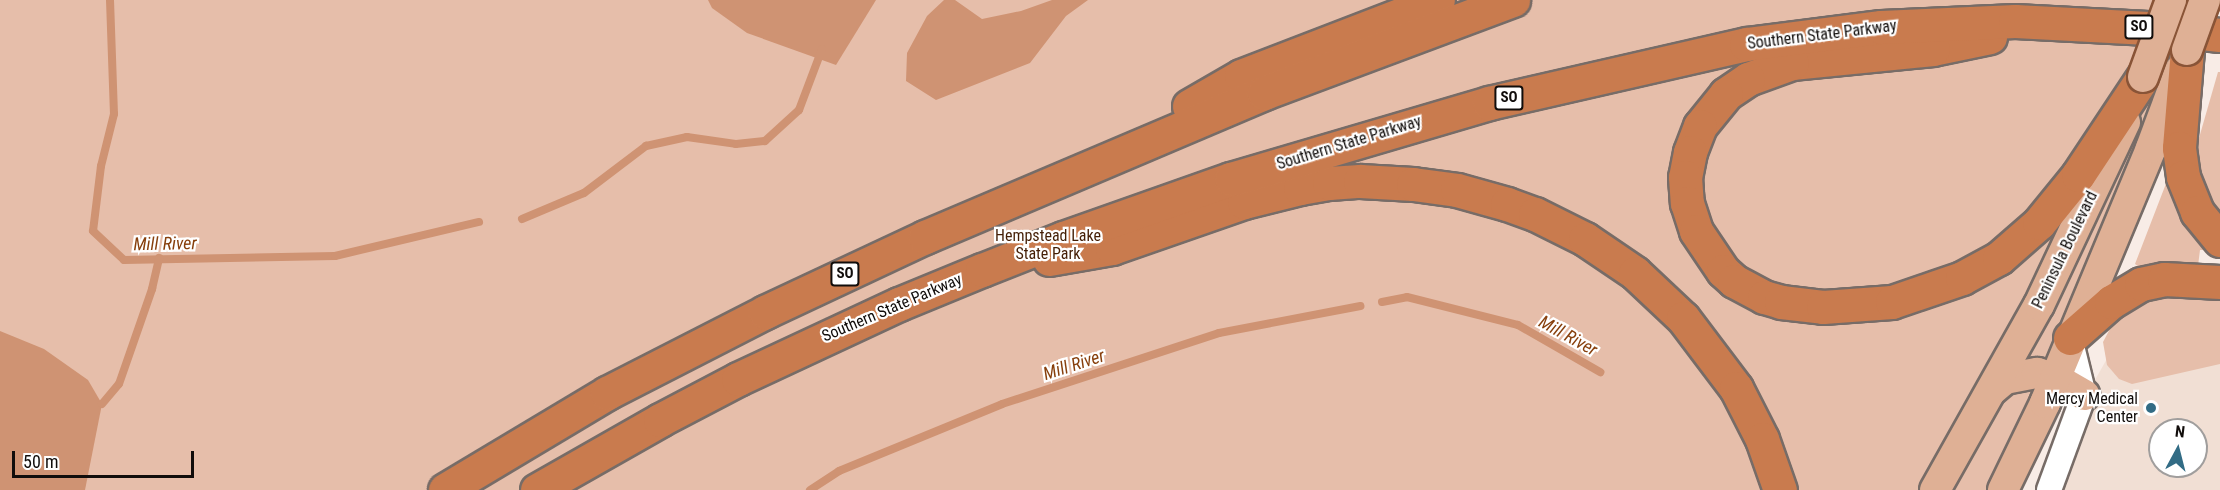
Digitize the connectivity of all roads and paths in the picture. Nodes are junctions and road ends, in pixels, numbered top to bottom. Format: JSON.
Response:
{"nodes":[{"id":1,"x":1438,"y":0,"type":"edge"},
{"id":2,"x":1512,"y":0,"type":"edge"},
{"id":3,"x":2171,"y":0,"type":"edge"},
{"id":4,"x":2205,"y":0,"type":"edge"},
{"id":5,"x":2057,"y":23,"type":"junction"},
{"id":6,"x":2220,"y":36,"type":"edge"},
{"id":7,"x":2187,"y":50,"type":"junction"},
{"id":8,"x":2143,"y":77,"type":"junction"},
{"id":9,"x":1089,"y":166,"type":"junction"},
{"id":10,"x":2220,"y":240,"type":"edge"},
{"id":11,"x":982,"y":270,"type":"junction"},
{"id":12,"x":2220,"y":282,"type":"edge"},
{"id":13,"x":2070,"y":338,"type":"junction"},
{"id":14,"x":2055,"y":378,"type":"junction"},
{"id":15,"x":1992,"y":390,"type":"junction"},
{"id":16,"x":2084,"y":395,"type":"junction"},
{"id":17,"x":445,"y":490,"type":"edge"},
{"id":18,"x":537,"y":490,"type":"edge"},
{"id":19,"x":1780,"y":490,"type":"edge"},
{"id":20,"x":1935,"y":490,"type":"edge"},
{"id":21,"x":2003,"y":490,"type":"edge"},
{"id":22,"x":2049,"y":490,"type":"edge"}],
"edges":[{"from":1,"to":9,"type":"highway"},
{"from":2,"to":9,"type":"highway","number":"SO"},
{"from":3,"to":8,"type":"main road","name":"Peninsula Boulevard","bridge":true},
{"from":4,"to":7,"type":"main road","bridge":true},
{"from":5,"to":6,"type":"highway","name":"Southern State Parkway","number":"SO"},
{"from":5,"to":8,"type":"highway"},
{"from":5,"to":11,"type":"highway","name":"Southern State Parkway","number":"SO"},
{"from":7,"to":10,"type":"highway"},
{"from":7,"to":13,"type":"main road"},
{"from":8,"to":15,"type":"main road","name":"Peninsula Boulevard"},
{"from":9,"to":17,"type":"highway","number":"SO"},
{"from":11,"to":18,"type":"highway","name":"Southern State Parkway","number":"SO"},
{"from":11,"to":19,"type":"highway"},
{"from":12,"to":13,"type":"highway"},
{"from":13,"to":14,"type":"main road"},
{"from":13,"to":16,"type":"street"},
{"from":14,"to":15,"type":"main road"},
{"from":14,"to":16,"type":"main road"},
{"from":14,"to":21,"type":"main road"},
{"from":15,"to":20,"type":"main road","name":"Peninsula Boulevard"},
{"from":16,"to":22,"type":"street"}]}
